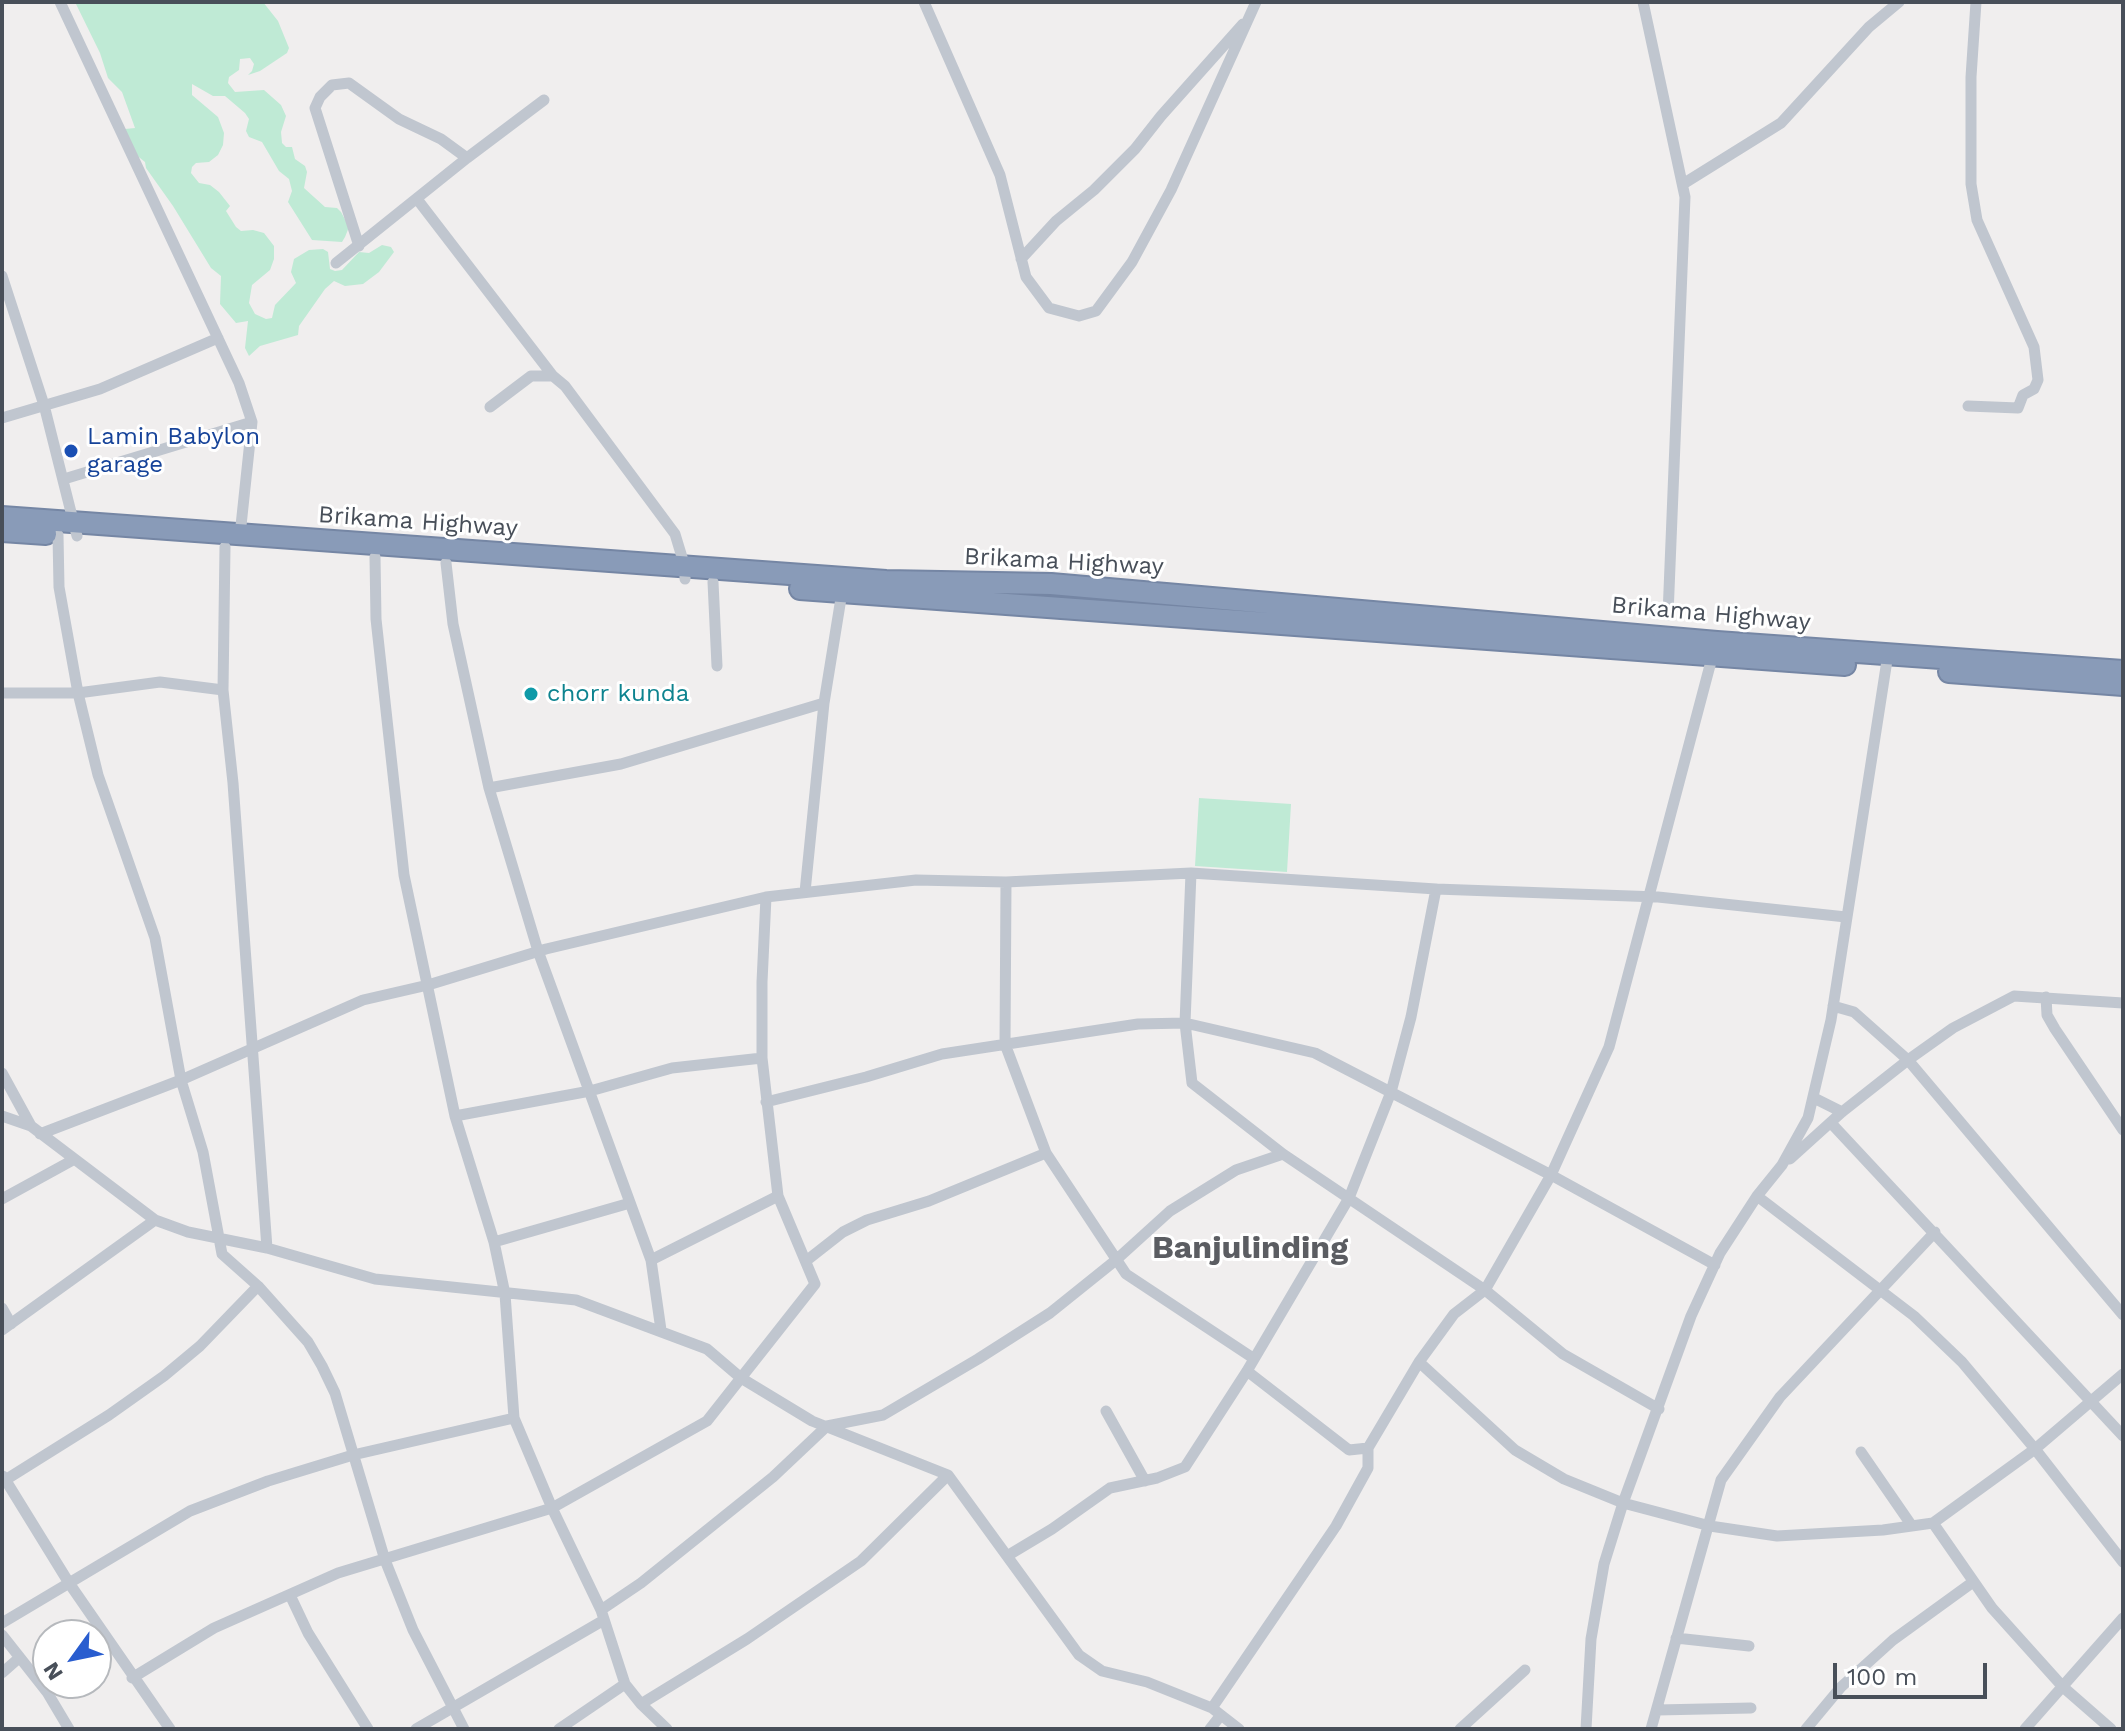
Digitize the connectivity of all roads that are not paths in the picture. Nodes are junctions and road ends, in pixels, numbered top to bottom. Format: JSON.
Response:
{"nodes":[{"id":1,"x":60,"y":2,"type":"edge"},
{"id":2,"x":924,"y":2,"type":"edge"},
{"id":3,"x":1256,"y":2,"type":"edge"},
{"id":4,"x":1643,"y":2,"type":"edge"},
{"id":5,"x":1899,"y":2,"type":"edge"},
{"id":6,"x":1976,"y":2,"type":"edge"},
{"id":7,"x":1252,"y":15,"type":"junction"},
{"id":8,"x":544,"y":100,"type":"dead end"},
{"id":9,"x":467,"y":158,"type":"junction"},
{"id":10,"x":1683,"y":184,"type":"junction"},
{"id":11,"x":417,"y":199,"type":"junction"},
{"id":12,"x":359,"y":246,"type":"junction"},
{"id":13,"x":1021,"y":259,"type":"junction"},
{"id":14,"x":336,"y":263,"type":"dead end"},
{"id":15,"x":2,"y":276,"type":"edge"},
{"id":16,"x":218,"y":338,"type":"junction"},
{"id":17,"x":553,"y":376,"type":"junction"},
{"id":18,"x":44,"y":405,"type":"junction"},
{"id":19,"x":1968,"y":406,"type":"dead end"},
{"id":20,"x":490,"y":407,"type":"dead end"},
{"id":21,"x":2,"y":418,"type":"edge"},
{"id":22,"x":252,"y":422,"type":"junction"},
{"id":23,"x":64,"y":479,"type":"junction"},
{"id":24,"x":2,"y":517,"type":"edge"},
{"id":25,"x":2,"y":531,"type":"edge"},
{"id":26,"x":70,"y":531,"type":"junction"},
{"id":27,"x":232,"y":541,"type":"junction"},
{"id":28,"x":375,"y":557,"type":"junction"},
{"id":29,"x":446,"y":563,"type":"junction"},
{"id":30,"x":685,"y":573,"type":"junction"},
{"id":31,"x":713,"y":582,"type":"junction"},
{"id":32,"x":842,"y":592,"type":"junction"},
{"id":33,"x":1668,"y":615,"type":"dead end"},
{"id":34,"x":1714,"y":649,"type":"junction"},
{"id":35,"x":1888,"y":661,"type":"junction"},
{"id":36,"x":717,"y":666,"type":"dead end"},
{"id":37,"x":2123,"y":671,"type":"edge"},
{"id":38,"x":2082,"y":675,"type":"junction"},
{"id":39,"x":2123,"y":685,"type":"edge"},
{"id":40,"x":223,"y":690,"type":"junction"},
{"id":41,"x":2,"y":693,"type":"edge"},
{"id":42,"x":78,"y":693,"type":"junction"},
{"id":43,"x":824,"y":703,"type":"junction"},
{"id":44,"x":489,"y":788,"type":"junction"},
{"id":45,"x":1191,"y":873,"type":"junction"},
{"id":46,"x":1006,"y":882,"type":"junction"},
{"id":47,"x":1436,"y":889,"type":"junction"},
{"id":48,"x":805,"y":892,"type":"junction"},
{"id":49,"x":766,"y":897,"type":"junction"},
{"id":50,"x":1649,"y":897,"type":"junction"},
{"id":51,"x":1846,"y":917,"type":"junction"},
{"id":52,"x":538,"y":951,"type":"junction"},
{"id":53,"x":428,"y":985,"type":"junction"},
{"id":54,"x":2046,"y":997,"type":"junction"},
{"id":55,"x":2123,"y":1003,"type":"edge"},
{"id":56,"x":1833,"y":1006,"type":"junction"},
{"id":57,"x":1185,"y":1023,"type":"junction"},
{"id":58,"x":1005,"y":1044,"type":"junction"},
{"id":59,"x":252,"y":1049,"type":"junction"},
{"id":60,"x":762,"y":1058,"type":"junction"},
{"id":61,"x":1908,"y":1060,"type":"junction"},
{"id":62,"x":2,"y":1073,"type":"edge"},
{"id":63,"x":181,"y":1080,"type":"junction"},
{"id":64,"x":590,"y":1091,"type":"junction"},
{"id":65,"x":1391,"y":1092,"type":"junction"},
{"id":66,"x":1814,"y":1098,"type":"junction"},
{"id":67,"x":766,"y":1102,"type":"junction"},
{"id":68,"x":1842,"y":1112,"type":"junction"},
{"id":69,"x":2,"y":1116,"type":"edge"},
{"id":70,"x":455,"y":1116,"type":"junction"},
{"id":71,"x":1831,"y":1123,"type":"junction"},
{"id":72,"x":35,"y":1130,"type":"junction"},
{"id":73,"x":2123,"y":1130,"type":"edge"},
{"id":74,"x":1046,"y":1153,"type":"junction"},
{"id":75,"x":1283,"y":1154,"type":"junction"},
{"id":76,"x":73,"y":1160,"type":"junction"},
{"id":77,"x":1782,"y":1165,"type":"junction"},
{"id":78,"x":1551,"y":1175,"type":"junction"},
{"id":79,"x":778,"y":1196,"type":"junction"},
{"id":80,"x":1757,"y":1196,"type":"junction"},
{"id":81,"x":1349,"y":1198,"type":"junction"},
{"id":82,"x":2,"y":1199,"type":"edge"},
{"id":83,"x":630,"y":1203,"type":"junction"},
{"id":84,"x":155,"y":1220,"type":"junction"},
{"id":85,"x":1935,"y":1232,"type":"junction"},
{"id":86,"x":220,"y":1240,"type":"junction"},
{"id":87,"x":494,"y":1242,"type":"junction"},
{"id":88,"x":267,"y":1248,"type":"junction"},
{"id":89,"x":651,"y":1260,"type":"junction"},
{"id":90,"x":1116,"y":1260,"type":"junction"},
{"id":91,"x":806,"y":1261,"type":"junction"},
{"id":92,"x":1715,"y":1265,"type":"junction"},
{"id":93,"x":258,"y":1286,"type":"junction"},
{"id":94,"x":1485,"y":1290,"type":"junction"},
{"id":95,"x":1881,"y":1291,"type":"junction"},
{"id":96,"x":505,"y":1294,"type":"junction"},
{"id":97,"x":2,"y":1308,"type":"edge"},
{"id":98,"x":2123,"y":1315,"type":"edge"},
{"id":99,"x":6,"y":1327,"type":"edge"},
{"id":100,"x":661,"y":1330,"type":"junction"},
{"id":101,"x":1253,"y":1358,"type":"junction"},
{"id":102,"x":1419,"y":1362,"type":"junction"},
{"id":103,"x":1247,"y":1371,"type":"junction"},
{"id":104,"x":2123,"y":1374,"type":"edge"},
{"id":105,"x":741,"y":1378,"type":"junction"},
{"id":106,"x":2093,"y":1401,"type":"junction"},
{"id":107,"x":1659,"y":1409,"type":"junction"},
{"id":108,"x":1106,"y":1411,"type":"dead end"},
{"id":109,"x":514,"y":1418,"type":"junction"},
{"id":110,"x":827,"y":1426,"type":"junction"},
{"id":111,"x":2123,"y":1436,"type":"edge"},
{"id":112,"x":1368,"y":1448,"type":"junction"},
{"id":113,"x":2035,"y":1449,"type":"junction"},
{"id":114,"x":1861,"y":1452,"type":"dead end"},
{"id":115,"x":353,"y":1455,"type":"junction"},
{"id":116,"x":948,"y":1475,"type":"junction"},
{"id":117,"x":3,"y":1479,"type":"edge"},
{"id":118,"x":1145,"y":1481,"type":"junction"},
{"id":119,"x":1623,"y":1503,"type":"junction"},
{"id":120,"x":552,"y":1508,"type":"junction"},
{"id":121,"x":1933,"y":1523,"type":"junction"},
{"id":122,"x":1710,"y":1526,"type":"junction"},
{"id":123,"x":1912,"y":1526,"type":"junction"},
{"id":124,"x":1007,"y":1556,"type":"junction"},
{"id":125,"x":385,"y":1560,"type":"junction"},
{"id":126,"x":2123,"y":1562,"type":"edge"},
{"id":127,"x":1973,"y":1582,"type":"junction"},
{"id":128,"x":69,"y":1583,"type":"junction"},
{"id":129,"x":290,"y":1595,"type":"junction"},
{"id":130,"x":603,"y":1615,"type":"junction"},
{"id":131,"x":2123,"y":1618,"type":"edge"},
{"id":132,"x":2,"y":1623,"type":"edge"},
{"id":133,"x":2,"y":1635,"type":"edge"},
{"id":134,"x":1676,"y":1638,"type":"junction"},
{"id":135,"x":1749,"y":1646,"type":"dead end"},
{"id":136,"x":19,"y":1658,"type":"junction"},
{"id":137,"x":1525,"y":1670,"type":"dead end"},
{"id":138,"x":2,"y":1673,"type":"edge"},
{"id":139,"x":132,"y":1678,"type":"junction"},
{"id":140,"x":625,"y":1684,"type":"junction"},
{"id":141,"x":2063,"y":1687,"type":"junction"},
{"id":142,"x":641,"y":1704,"type":"junction"},
{"id":143,"x":1751,"y":1708,"type":"dead end"},
{"id":144,"x":451,"y":1709,"type":"junction"},
{"id":145,"x":1657,"y":1710,"type":"junction"},
{"id":146,"x":1217,"y":1711,"type":"junction"},
{"id":147,"x":69,"y":1729,"type":"edge"},
{"id":148,"x":170,"y":1729,"type":"edge"},
{"id":149,"x":368,"y":1729,"type":"edge"},
{"id":150,"x":416,"y":1729,"type":"edge"},
{"id":151,"x":464,"y":1729,"type":"edge"},
{"id":152,"x":559,"y":1729,"type":"edge"},
{"id":153,"x":667,"y":1729,"type":"edge"},
{"id":154,"x":1210,"y":1729,"type":"edge"},
{"id":155,"x":1239,"y":1729,"type":"edge"},
{"id":156,"x":1460,"y":1729,"type":"edge"},
{"id":157,"x":1586,"y":1729,"type":"edge"},
{"id":158,"x":1651,"y":1729,"type":"edge"},
{"id":159,"x":1806,"y":1729,"type":"edge"},
{"id":160,"x":2025,"y":1729,"type":"edge"},
{"id":161,"x":2111,"y":1729,"type":"edge"}],
"edges":[{"from":1,"to":16,"type":"street"},
{"from":2,"to":13,"type":"street"},
{"from":3,"to":7,"type":"street"},
{"from":4,"to":10,"type":"street"},
{"from":5,"to":10,"type":"street"},
{"from":6,"to":19,"type":"street"},
{"from":7,"to":13,"type":"street"},
{"from":7,"to":13,"type":"street"},
{"from":8,"to":9,"type":"street"},
{"from":9,"to":11,"type":"street"},
{"from":9,"to":12,"type":"street"},
{"from":10,"to":33,"type":"street"},
{"from":11,"to":12,"type":"street"},
{"from":11,"to":17,"type":"street"},
{"from":12,"to":14,"type":"street"},
{"from":15,"to":18,"type":"street"},
{"from":16,"to":18,"type":"street"},
{"from":16,"to":22,"type":"street"},
{"from":17,"to":20,"type":"street"},
{"from":17,"to":30,"type":"street"},
{"from":18,"to":21,"type":"street"},
{"from":18,"to":23,"type":"street"},
{"from":22,"to":23,"type":"street"},
{"from":22,"to":27,"type":"street"},
{"from":23,"to":26,"type":"street"},
{"from":24,"to":26,"type":"highway","name":"Brikama Highway"},
{"from":25,"to":26,"type":"highway","name":"Brikama Highway"},
{"from":26,"to":27,"type":"highway","name":"Brikama Highway"},
{"from":26,"to":42,"type":"street"},
{"from":27,"to":28,"type":"highway","name":"Brikama Highway"},
{"from":27,"to":30,"type":"highway","name":"Brikama Highway"},
{"from":27,"to":40,"type":"street"},
{"from":28,"to":29,"type":"highway","name":"Brikama Highway"},
{"from":28,"to":53,"type":"street"},
{"from":29,"to":30,"type":"highway","name":"Brikama Highway"},
{"from":29,"to":44,"type":"street"},
{"from":30,"to":31,"type":"highway","name":"Brikama Highway"},
{"from":30,"to":34,"type":"highway","name":"Brikama Highway"},
{"from":31,"to":32,"type":"highway","name":"Brikama Highway"},
{"from":31,"to":36,"type":"street"},
{"from":32,"to":34,"type":"highway","name":"Brikama Highway"},
{"from":32,"to":43,"type":"street"},
{"from":34,"to":35,"type":"highway","name":"Brikama Highway"},
{"from":34,"to":50,"type":"street"},
{"from":35,"to":38,"type":"highway","name":"Brikama Highway"},
{"from":35,"to":51,"type":"street"},
{"from":37,"to":38,"type":"highway","name":"Brikama Highway"},
{"from":38,"to":39,"type":"highway","name":"Brikama Highway"},
{"from":40,"to":42,"type":"street"},
{"from":40,"to":59,"type":"street"},
{"from":41,"to":42,"type":"street"},
{"from":42,"to":63,"type":"street"},
{"from":43,"to":44,"type":"street"},
{"from":43,"to":48,"type":"street"},
{"from":44,"to":52,"type":"street"},
{"from":45,"to":46,"type":"street"},
{"from":45,"to":47,"type":"street"},
{"from":45,"to":57,"type":"street"},
{"from":46,"to":48,"type":"street"},
{"from":46,"to":58,"type":"street"},
{"from":47,"to":50,"type":"street"},
{"from":47,"to":65,"type":"street"},
{"from":48,"to":49,"type":"street"},
{"from":49,"to":52,"type":"street"},
{"from":49,"to":60,"type":"street"},
{"from":50,"to":51,"type":"street"},
{"from":50,"to":78,"type":"street"},
{"from":51,"to":56,"type":"street"},
{"from":52,"to":53,"type":"street"},
{"from":52,"to":64,"type":"street"},
{"from":53,"to":59,"type":"street"},
{"from":53,"to":70,"type":"street"},
{"from":54,"to":55,"type":"street"},
{"from":54,"to":61,"type":"street"},
{"from":54,"to":73,"type":"street"},
{"from":56,"to":61,"type":"street"},
{"from":56,"to":66,"type":"street"},
{"from":57,"to":58,"type":"street"},
{"from":57,"to":65,"type":"street"},
{"from":57,"to":75,"type":"street"},
{"from":58,"to":67,"type":"street"},
{"from":58,"to":74,"type":"street"},
{"from":59,"to":63,"type":"street"},
{"from":59,"to":88,"type":"street"},
{"from":60,"to":64,"type":"street"},
{"from":60,"to":67,"type":"street"},
{"from":61,"to":68,"type":"street"},
{"from":61,"to":98,"type":"street"},
{"from":62,"to":72,"type":"street"},
{"from":63,"to":72,"type":"street"},
{"from":63,"to":86,"type":"street"},
{"from":64,"to":70,"type":"street"},
{"from":64,"to":83,"type":"street"},
{"from":65,"to":78,"type":"street"},
{"from":65,"to":81,"type":"street"},
{"from":66,"to":68,"type":"street"},
{"from":66,"to":77,"type":"street"},
{"from":67,"to":79,"type":"street"},
{"from":68,"to":71,"type":"street"},
{"from":69,"to":72,"type":"street"},
{"from":70,"to":87,"type":"street"},
{"from":71,"to":77,"type":"street"},
{"from":71,"to":85,"type":"street"},
{"from":72,"to":76,"type":"street"},
{"from":74,"to":90,"type":"street"},
{"from":74,"to":91,"type":"street"},
{"from":75,"to":81,"type":"street"},
{"from":75,"to":90,"type":"street"},
{"from":76,"to":82,"type":"street"},
{"from":76,"to":84,"type":"street"},
{"from":77,"to":80,"type":"street"},
{"from":78,"to":92,"type":"street"},
{"from":78,"to":94,"type":"street"},
{"from":79,"to":89,"type":"street"},
{"from":79,"to":91,"type":"street"},
{"from":80,"to":92,"type":"street"},
{"from":80,"to":95,"type":"street"},
{"from":81,"to":94,"type":"street"},
{"from":81,"to":101,"type":"street"},
{"from":83,"to":87,"type":"street"},
{"from":83,"to":89,"type":"street"},
{"from":84,"to":86,"type":"street"},
{"from":84,"to":99,"type":"street"},
{"from":85,"to":95,"type":"street"},
{"from":85,"to":106,"type":"street"},
{"from":86,"to":88,"type":"street"},
{"from":86,"to":93,"type":"street"},
{"from":87,"to":96,"type":"street"},
{"from":88,"to":96,"type":"street"},
{"from":89,"to":100,"type":"street"},
{"from":90,"to":101,"type":"street"},
{"from":90,"to":110,"type":"street"},
{"from":91,"to":105,"type":"street"},
{"from":92,"to":107,"type":"street"},
{"from":93,"to":115,"type":"street"},
{"from":93,"to":117,"type":"street"},
{"from":94,"to":102,"type":"street"},
{"from":94,"to":107,"type":"street"},
{"from":95,"to":113,"type":"street"},
{"from":95,"to":122,"type":"street"},
{"from":96,"to":100,"type":"street"},
{"from":96,"to":109,"type":"street"},
{"from":97,"to":99,"type":"street"},
{"from":100,"to":105,"type":"street"},
{"from":101,"to":103,"type":"street"},
{"from":102,"to":112,"type":"street"},
{"from":102,"to":119,"type":"street"},
{"from":103,"to":112,"type":"street"},
{"from":103,"to":118,"type":"street"},
{"from":104,"to":106,"type":"street"},
{"from":105,"to":110,"type":"street"},
{"from":105,"to":120,"type":"street"},
{"from":106,"to":111,"type":"street"},
{"from":106,"to":113,"type":"street"},
{"from":107,"to":119,"type":"street"},
{"from":108,"to":118,"type":"street"},
{"from":109,"to":115,"type":"street"},
{"from":109,"to":120,"type":"street"},
{"from":110,"to":116,"type":"street"},
{"from":110,"to":130,"type":"street"},
{"from":112,"to":146,"type":"street"},
{"from":113,"to":121,"type":"street"},
{"from":113,"to":126,"type":"street"},
{"from":114,"to":123,"type":"street"},
{"from":115,"to":125,"type":"street"},
{"from":115,"to":128,"type":"street"},
{"from":116,"to":124,"type":"street"},
{"from":116,"to":142,"type":"street"},
{"from":117,"to":128,"type":"street"},
{"from":118,"to":124,"type":"street"},
{"from":119,"to":122,"type":"street"},
{"from":119,"to":157,"type":"street"},
{"from":120,"to":125,"type":"street"},
{"from":120,"to":130,"type":"street"},
{"from":121,"to":123,"type":"street"},
{"from":121,"to":127,"type":"street"},
{"from":122,"to":123,"type":"street"},
{"from":122,"to":134,"type":"street"},
{"from":124,"to":146,"type":"street"},
{"from":125,"to":129,"type":"street"},
{"from":125,"to":144,"type":"street"},
{"from":127,"to":141,"type":"street"},
{"from":127,"to":159,"type":"street"},
{"from":128,"to":132,"type":"street"},
{"from":128,"to":139,"type":"street"},
{"from":129,"to":139,"type":"street"},
{"from":129,"to":149,"type":"street"},
{"from":130,"to":140,"type":"street"},
{"from":130,"to":144,"type":"street"},
{"from":131,"to":141,"type":"street"},
{"from":133,"to":136,"type":"street"},
{"from":134,"to":135,"type":"street"},
{"from":134,"to":145,"type":"street"},
{"from":136,"to":138,"type":"street"},
{"from":136,"to":147,"type":"street"},
{"from":137,"to":156,"type":"street"},
{"from":139,"to":148,"type":"street"},
{"from":140,"to":142,"type":"street"},
{"from":140,"to":152,"type":"street"},
{"from":141,"to":160,"type":"street"},
{"from":141,"to":161,"type":"street"},
{"from":142,"to":153,"type":"street"},
{"from":143,"to":145,"type":"street"},
{"from":144,"to":150,"type":"street"},
{"from":144,"to":151,"type":"street"},
{"from":145,"to":158,"type":"street"},
{"from":146,"to":154,"type":"street"},
{"from":146,"to":155,"type":"street"}]}
